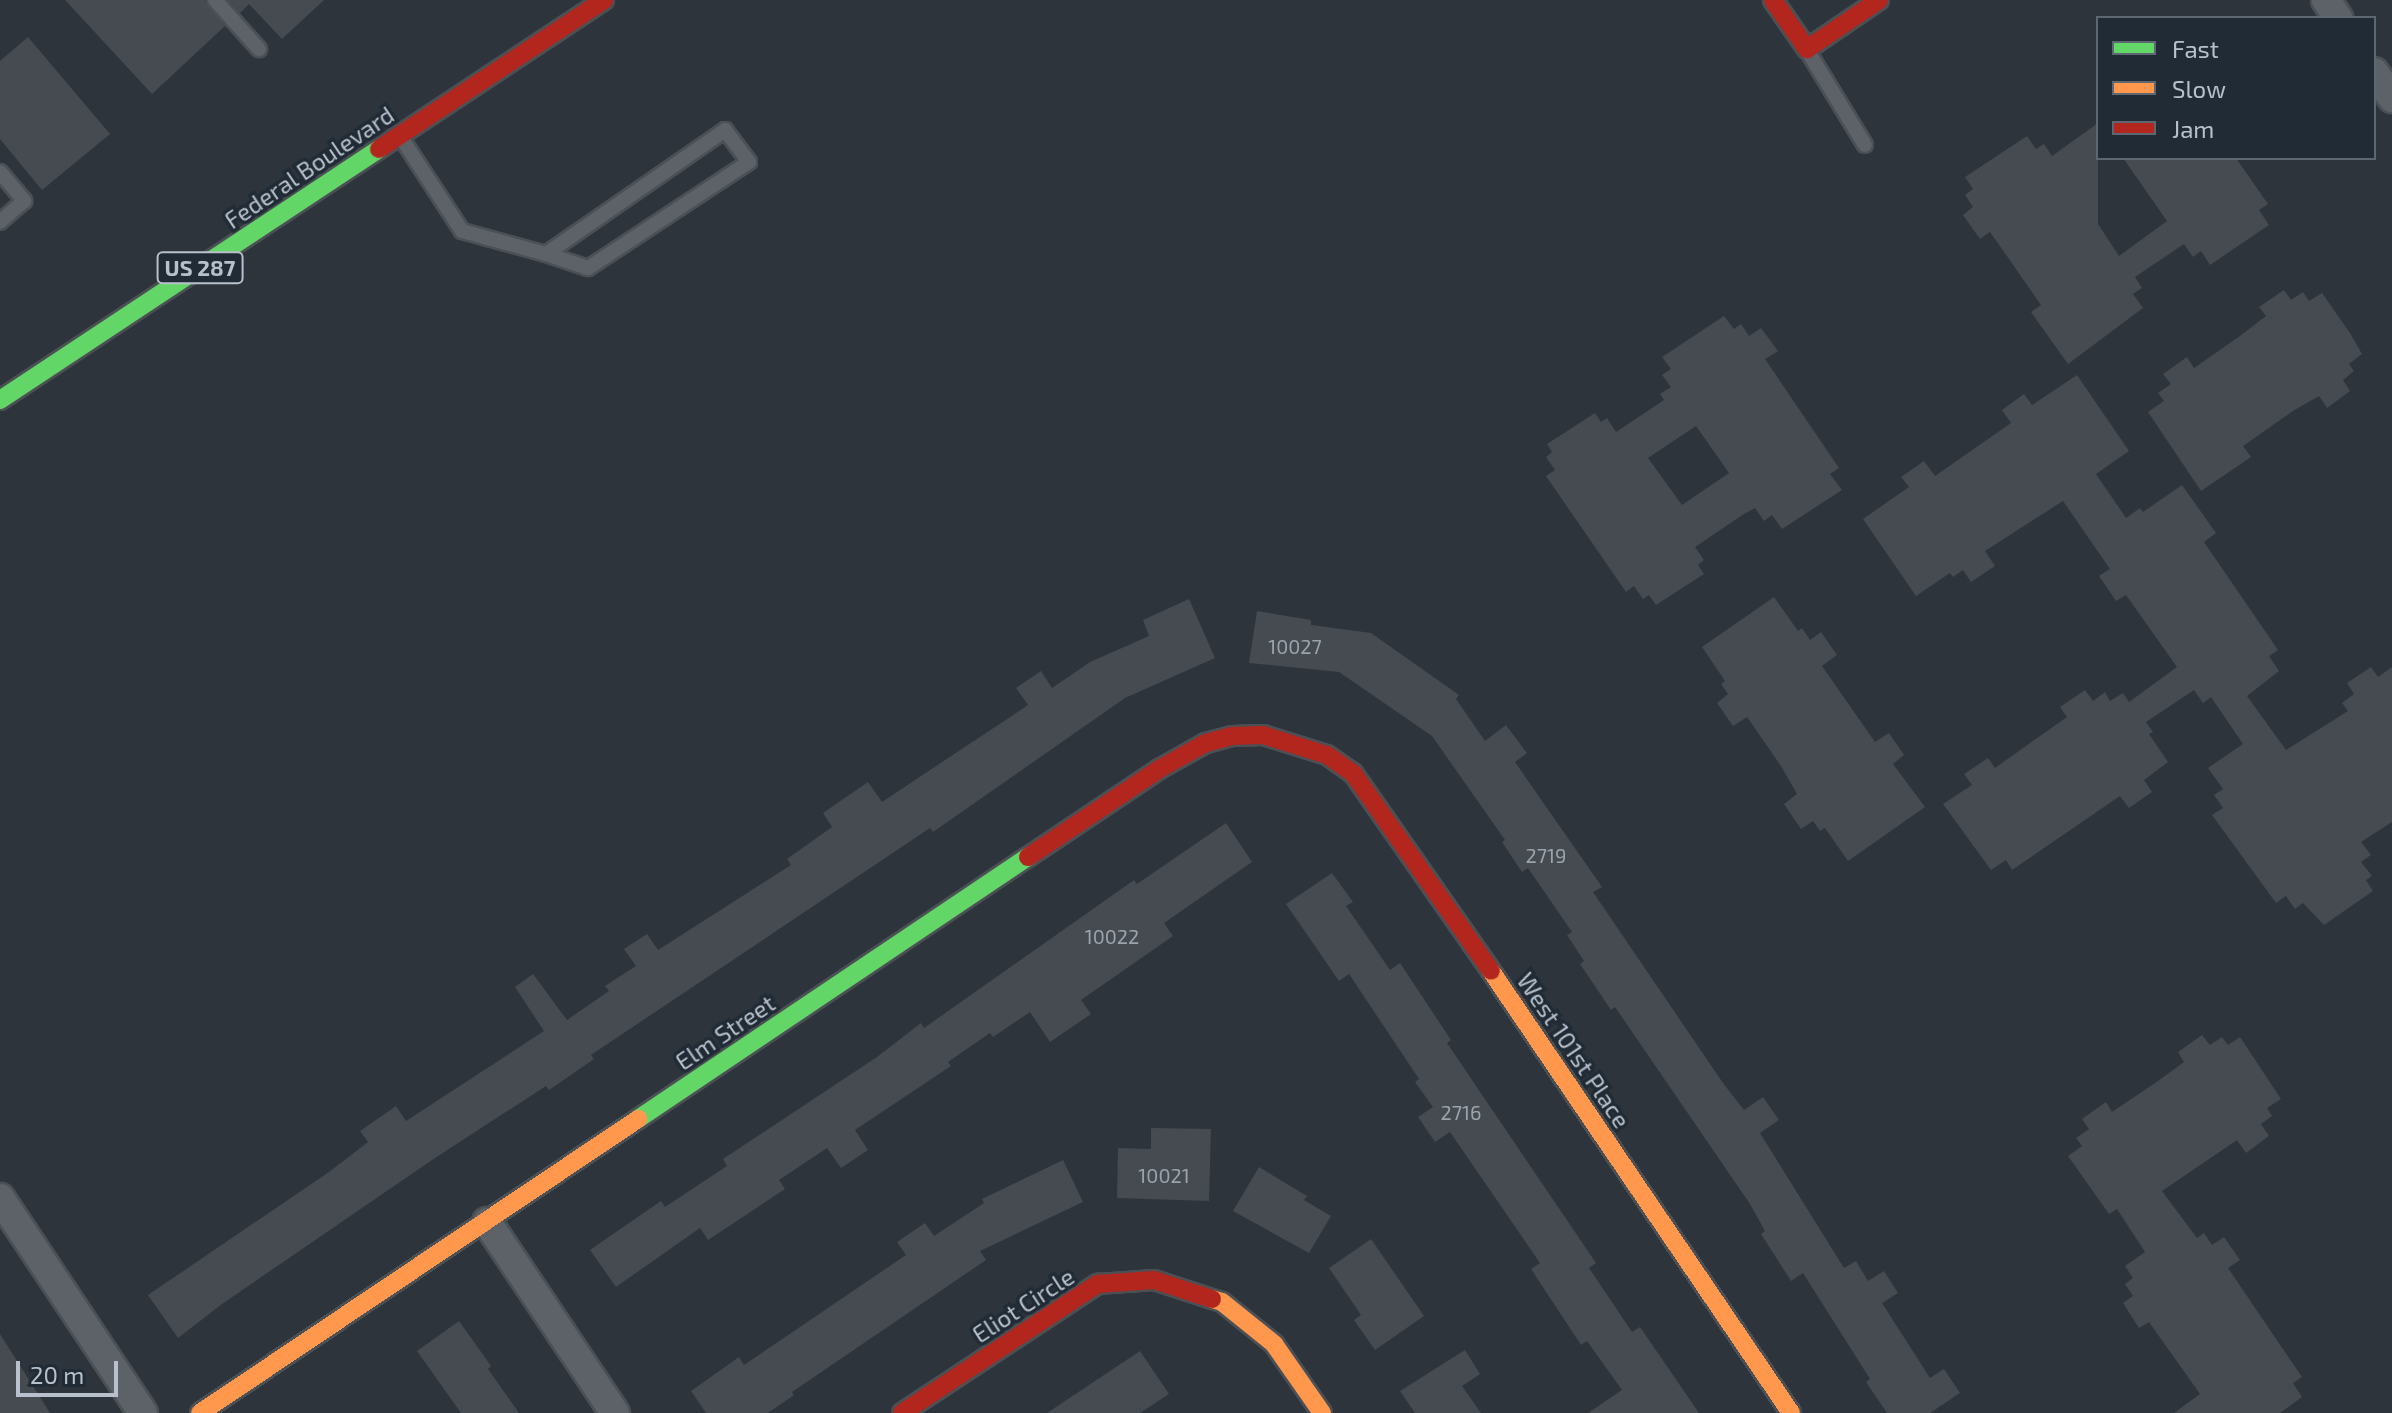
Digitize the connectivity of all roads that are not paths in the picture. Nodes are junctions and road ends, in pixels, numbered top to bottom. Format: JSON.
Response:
{"nodes":[{"id":1,"x":215,"y":0,"type":"edge"},
{"id":2,"x":604,"y":0,"type":"edge"},
{"id":3,"x":1773,"y":0,"type":"edge"},
{"id":4,"x":1879,"y":0,"type":"edge"},
{"id":5,"x":259,"y":49,"type":"dead end"},
{"id":6,"x":1807,"y":49,"type":"junction"},
{"id":7,"x":2376,"y":75,"type":"edge"},
{"id":8,"x":2392,"y":98,"type":"edge"},
{"id":9,"x":400,"y":135,"type":"junction"},
{"id":10,"x":1865,"y":145,"type":"dead end"},
{"id":11,"x":0,"y":172,"type":"edge"},
{"id":12,"x":0,"y":222,"type":"edge"},
{"id":13,"x":546,"y":254,"type":"junction"},
{"id":14,"x":0,"y":400,"type":"edge"},
{"id":15,"x":1291,"y":745,"type":"joint"},
{"id":16,"x":0,"y":1198,"type":"edge"},
{"id":17,"x":487,"y":1222,"type":"junction"},
{"id":18,"x":143,"y":1413,"type":"edge"},
{"id":19,"x":200,"y":1413,"type":"edge"},
{"id":20,"x":615,"y":1413,"type":"edge"},
{"id":21,"x":902,"y":1413,"type":"edge"},
{"id":22,"x":1322,"y":1413,"type":"edge"},
{"id":23,"x":1791,"y":1413,"type":"edge"}],
"edges":[{"from":1,"to":5,"type":"lane"},
{"from":2,"to":9,"type":"street","name":"Federal Boulevard","number":"US 287"},
{"from":3,"to":6,"type":"street"},
{"from":4,"to":6,"type":"street"},
{"from":6,"to":10,"type":"lane"},
{"from":7,"to":8,"type":"street"},
{"from":9,"to":13,"type":"lane"},
{"from":9,"to":14,"type":"street","name":"Federal Boulevard","number":"US 287"},
{"from":11,"to":12,"type":"lane"},
{"from":13,"to":13,"type":"lane"},
{"from":15,"to":17,"type":"street","name":"Elm Street"},
{"from":15,"to":23,"type":"street","name":"West 101st Place"},
{"from":16,"to":18,"type":"street"},
{"from":17,"to":19,"type":"street","name":"Elm Street"},
{"from":17,"to":20,"type":"street"},
{"from":21,"to":22,"type":"street","name":"Eliot Circle"}]}
